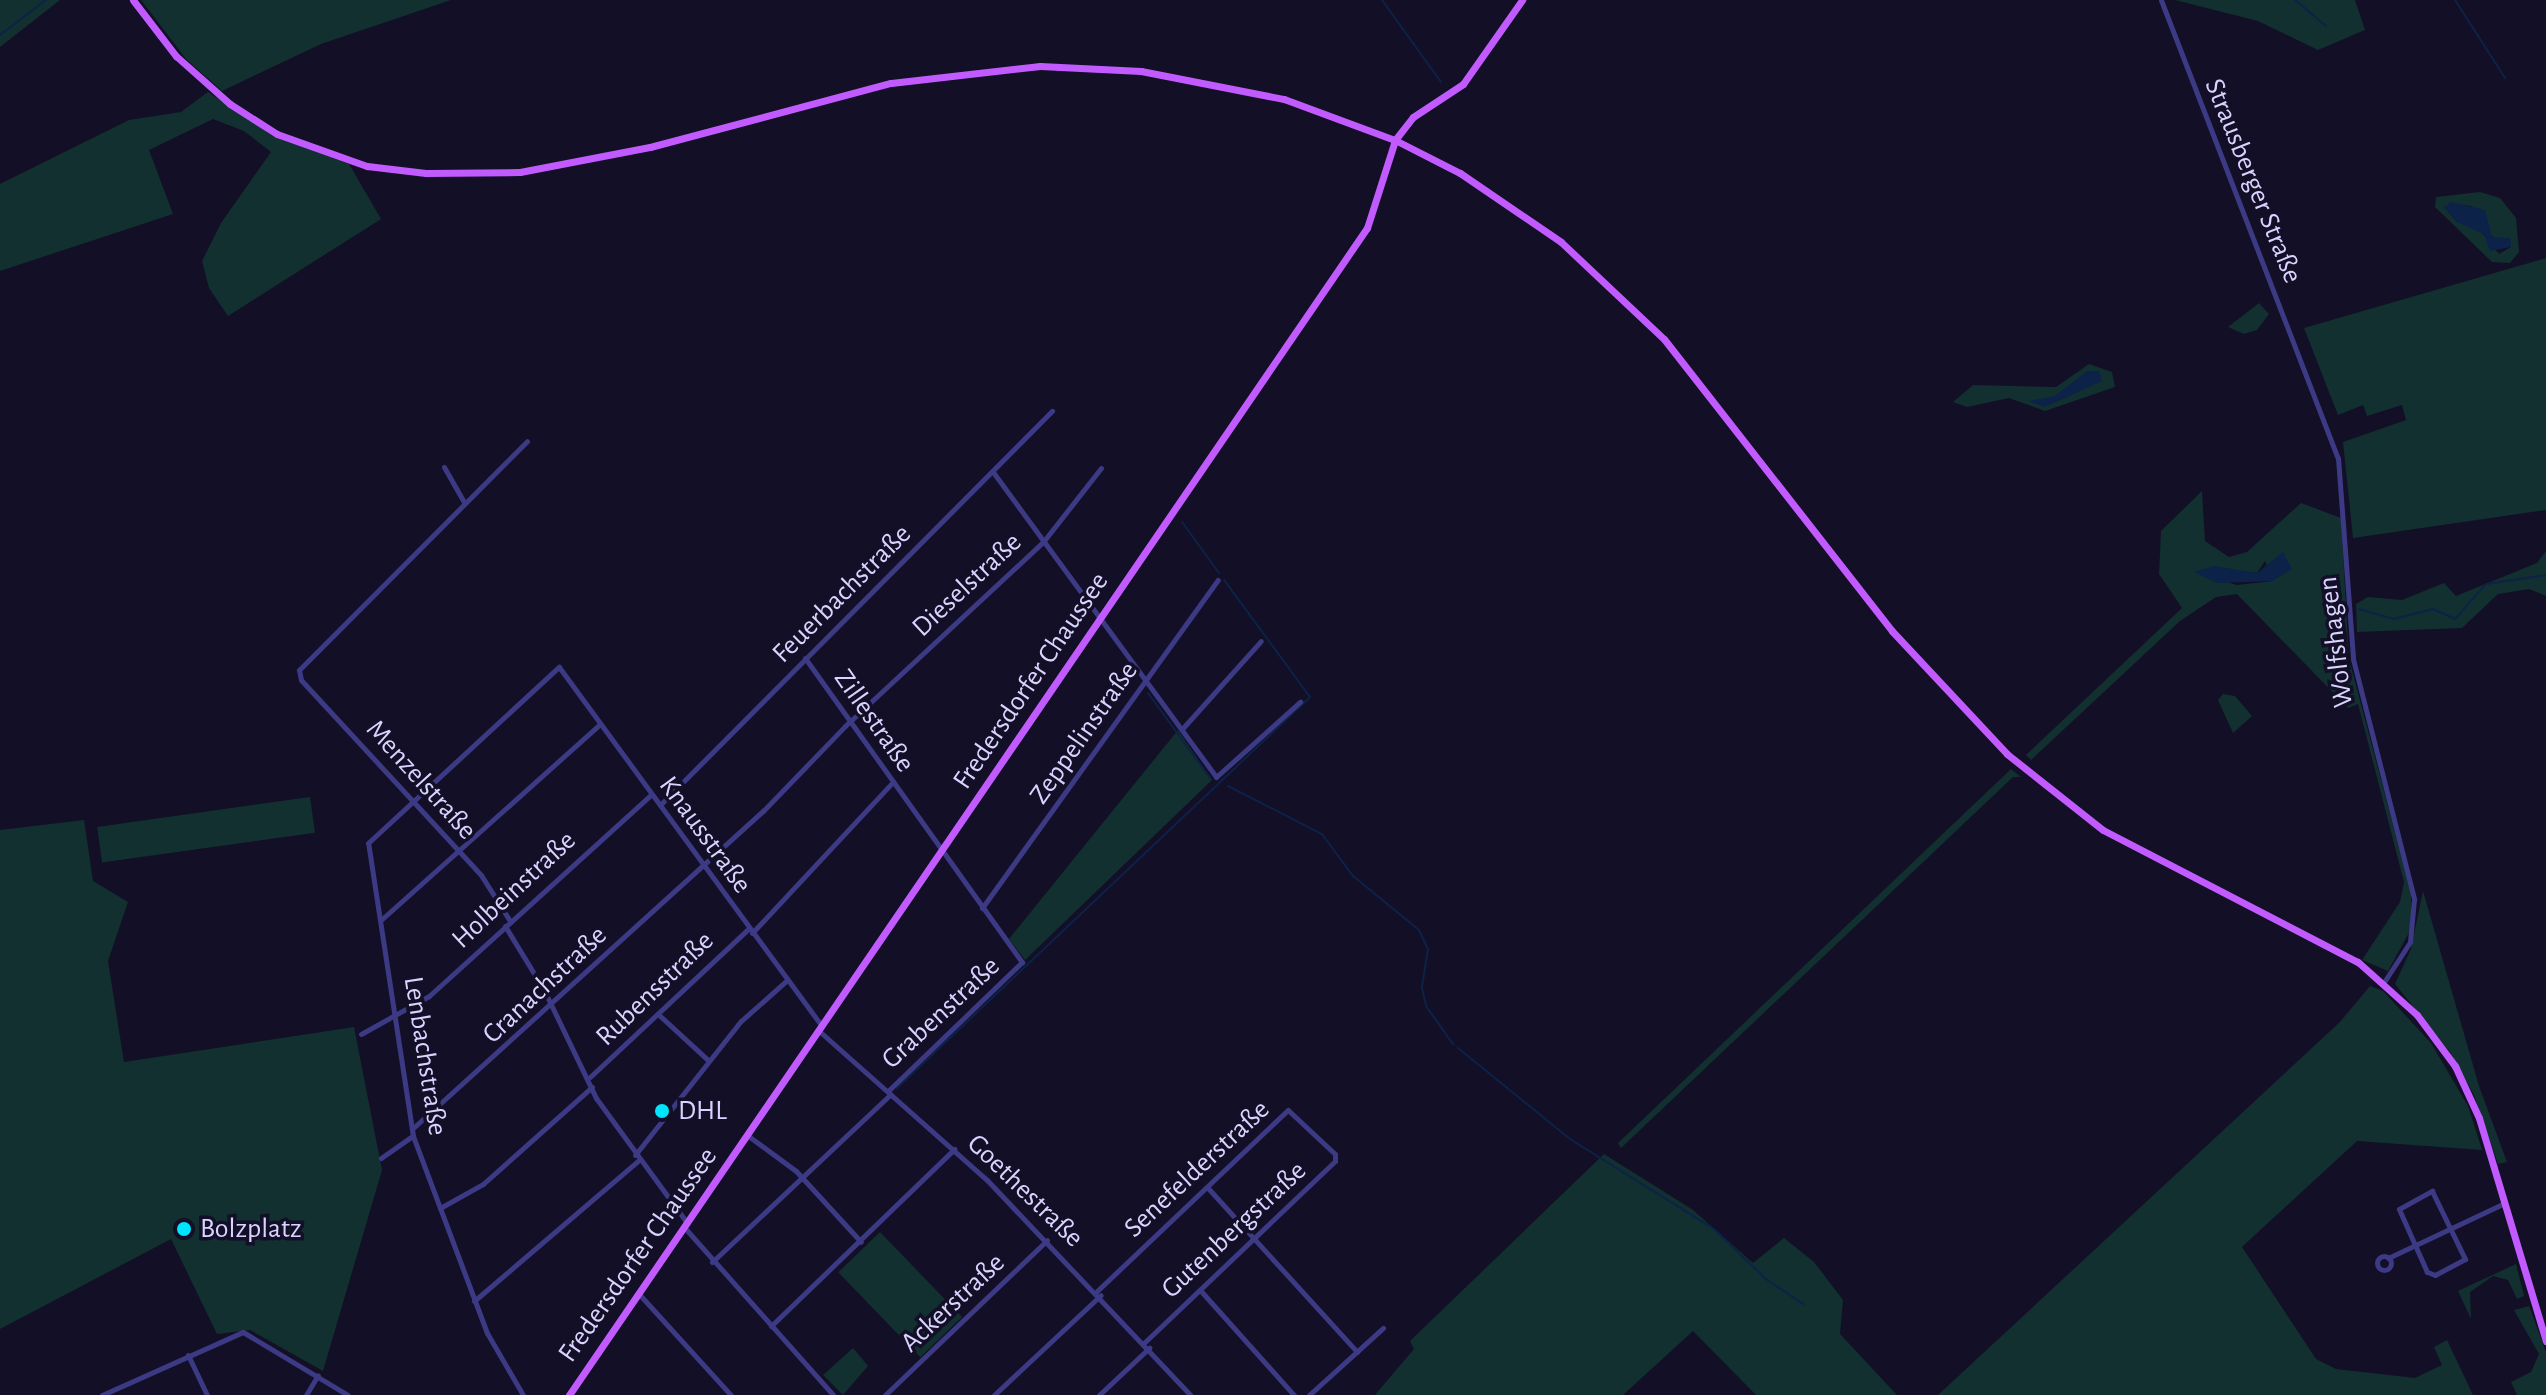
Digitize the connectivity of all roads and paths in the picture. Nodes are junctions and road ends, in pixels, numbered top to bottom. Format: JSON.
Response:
{"nodes":[{"id":1,"x":133,"y":0,"type":"edge"},
{"id":2,"x":1522,"y":0,"type":"edge"},
{"id":3,"x":2161,"y":0,"type":"edge"},
{"id":4,"x":1395,"y":140,"type":"junction"},
{"id":5,"x":2309,"y":376,"type":"joint"},
{"id":6,"x":1052,"y":411,"type":"dead end"},
{"id":7,"x":527,"y":441,"type":"dead end"},
{"id":8,"x":444,"y":467,"type":"dead end"},
{"id":9,"x":1101,"y":468,"type":"dead end"},
{"id":10,"x":993,"y":472,"type":"junction"},
{"id":11,"x":464,"y":502,"type":"junction"},
{"id":12,"x":1043,"y":542,"type":"junction"},
{"id":13,"x":1218,"y":580,"type":"dead end"},
{"id":14,"x":1100,"y":619,"type":"junction"},
{"id":15,"x":1261,"y":641,"type":"dead end"},
{"id":16,"x":805,"y":658,"type":"junction"},
{"id":17,"x":1145,"y":681,"type":"junction"},
{"id":18,"x":1300,"y":702,"type":"dead end"},
{"id":19,"x":850,"y":721,"type":"junction"},
{"id":20,"x":600,"y":724,"type":"junction"},
{"id":21,"x":1182,"y":729,"type":"junction"},
{"id":22,"x":893,"y":782,"type":"junction"},
{"id":23,"x":651,"y":795,"type":"junction"},
{"id":24,"x":413,"y":801,"type":"junction"},
{"id":25,"x":660,"y":805,"type":"junction"},
{"id":26,"x":941,"y":851,"type":"junction"},
{"id":27,"x":459,"y":852,"type":"junction"},
{"id":28,"x":705,"y":867,"type":"junction"},
{"id":29,"x":982,"y":908,"type":"junction"},
{"id":30,"x":382,"y":919,"type":"junction"},
{"id":31,"x":507,"y":924,"type":"junction"},
{"id":32,"x":750,"y":931,"type":"junction"},
{"id":33,"x":1022,"y":964,"type":"joint"},
{"id":34,"x":786,"y":981,"type":"junction"},
{"id":35,"x":2384,"y":982,"type":"junction"},
{"id":36,"x":551,"y":1006,"type":"junction"},
{"id":37,"x":659,"y":1015,"type":"junction"},
{"id":38,"x":398,"y":1018,"type":"junction"},
{"id":39,"x":820,"y":1028,"type":"junction"},
{"id":40,"x":361,"y":1034,"type":"dead end"},
{"id":41,"x":708,"y":1061,"type":"junction"},
{"id":42,"x":590,"y":1077,"type":"junction"},
{"id":43,"x":592,"y":1087,"type":"junction"},
{"id":44,"x":890,"y":1092,"type":"junction"},
{"id":45,"x":1290,"y":1109,"type":"joint"},
{"id":46,"x":413,"y":1132,"type":"junction"},
{"id":47,"x":747,"y":1135,"type":"junction"},
{"id":48,"x":954,"y":1149,"type":"junction"},
{"id":49,"x":381,"y":1158,"type":"dead end"},
{"id":50,"x":637,"y":1158,"type":"junction"},
{"id":51,"x":802,"y":1177,"type":"junction"},
{"id":52,"x":1207,"y":1187,"type":"junction"},
{"id":53,"x":2505,"y":1203,"type":"junction"},
{"id":54,"x":440,"y":1208,"type":"junction"},
{"id":55,"x":685,"y":1225,"type":"junction"},
{"id":56,"x":2452,"y":1227,"type":"junction"},
{"id":57,"x":1255,"y":1237,"type":"junction"},
{"id":58,"x":1047,"y":1240,"type":"junction"},
{"id":59,"x":861,"y":1242,"type":"junction"},
{"id":60,"x":2414,"y":1245,"type":"junction"},
{"id":61,"x":2388,"y":1258,"type":"dead end"},
{"id":62,"x":712,"y":1262,"type":"junction"},
{"id":63,"x":1200,"y":1290,"type":"junction"},
{"id":64,"x":1099,"y":1293,"type":"junction"},
{"id":65,"x":639,"y":1294,"type":"junction"},
{"id":66,"x":474,"y":1301,"type":"junction"},
{"id":67,"x":771,"y":1326,"type":"junction"},
{"id":68,"x":1383,"y":1328,"type":"dead end"},
{"id":69,"x":2546,"y":1341,"type":"edge"},
{"id":70,"x":1147,"y":1346,"type":"junction"},
{"id":71,"x":1357,"y":1352,"type":"junction"},
{"id":72,"x":188,"y":1355,"type":"junction"},
{"id":73,"x":318,"y":1375,"type":"junction"},
{"id":74,"x":102,"y":1395,"type":"edge"},
{"id":75,"x":207,"y":1395,"type":"edge"},
{"id":76,"x":306,"y":1395,"type":"edge"},
{"id":77,"x":348,"y":1395,"type":"edge"},
{"id":78,"x":523,"y":1395,"type":"edge"},
{"id":79,"x":569,"y":1395,"type":"edge"},
{"id":80,"x":731,"y":1395,"type":"edge"},
{"id":81,"x":833,"y":1395,"type":"edge"},
{"id":82,"x":885,"y":1395,"type":"edge"},
{"id":83,"x":994,"y":1395,"type":"edge"},
{"id":84,"x":1099,"y":1395,"type":"edge"},
{"id":85,"x":1190,"y":1395,"type":"edge"},
{"id":86,"x":1294,"y":1395,"type":"edge"},
{"id":87,"x":1309,"y":1395,"type":"edge"}],
"edges":[{"from":1,"to":4,"type":"main road"},
{"from":2,"to":4,"type":"main road","name":"Fredersdorfer Chaussee"},
{"from":3,"to":5,"type":"street","name":"Strausberger Straße"},
{"from":4,"to":14,"type":"main road","name":"Fredersdorfer Chaussee"},
{"from":4,"to":35,"type":"main road"},
{"from":5,"to":35,"type":"street","name":"Wolfshagen"},
{"from":6,"to":10,"type":"street","name":"Feuerbachstraße"},
{"from":7,"to":11,"type":"street"},
{"from":8,"to":11,"type":"street"},
{"from":9,"to":12,"type":"street","name":"Dieselstraße"},
{"from":10,"to":12,"type":"street"},
{"from":10,"to":16,"type":"street","name":"Feuerbachstraße"},
{"from":11,"to":24,"type":"street","name":"Menzelstraße"},
{"from":12,"to":14,"type":"street"},
{"from":12,"to":19,"type":"street","name":"Dieselstraße"},
{"from":13,"to":17,"type":"street","name":"Zeppelinstraße"},
{"from":14,"to":17,"type":"street"},
{"from":14,"to":26,"type":"main road","name":"Fredersdorfer Chaussee"},
{"from":15,"to":21,"type":"street"},
{"from":16,"to":19,"type":"street","name":"Zillestraße"},
{"from":16,"to":25,"type":"street","name":"Feuerbachstraße"},
{"from":17,"to":21,"type":"street"},
{"from":17,"to":29,"type":"street","name":"Zeppelinstraße"},
{"from":18,"to":21,"type":"street"},
{"from":19,"to":22,"type":"street","name":"Zillestraße"},
{"from":19,"to":28,"type":"street","name":"Dieselstraße"},
{"from":20,"to":23,"type":"street","name":"Knausstraße"},
{"from":20,"to":24,"type":"street","name":"Knausstraße"},
{"from":20,"to":27,"type":"street"},
{"from":22,"to":26,"type":"street","name":"Zillestraße"},
{"from":22,"to":32,"type":"street","name":"Rubensstraße"},
{"from":23,"to":25,"type":"street","name":"Knausstraße"},
{"from":23,"to":31,"type":"street","name":"Holbeinstraße"},
{"from":24,"to":27,"type":"street","name":"Menzelstraße"},
{"from":24,"to":30,"type":"street","name":"Lenbachstraße"},
{"from":25,"to":28,"type":"street","name":"Knausstraße"},
{"from":26,"to":29,"type":"street","name":"Zillestraße"},
{"from":26,"to":39,"type":"main road","name":"Fredersdorfer Chaussee"},
{"from":27,"to":30,"type":"street"},
{"from":27,"to":31,"type":"street","name":"Menzelstraße"},
{"from":28,"to":32,"type":"street","name":"Knausstraße"},
{"from":28,"to":36,"type":"street","name":"Cranachstraße"},
{"from":29,"to":33,"type":"street","name":"Zillestraße"},
{"from":30,"to":38,"type":"street","name":"Lenbachstraße"},
{"from":31,"to":36,"type":"street","name":"Menzelstraße"},
{"from":31,"to":38,"type":"street","name":"Holbeinstraße"},
{"from":32,"to":34,"type":"street","name":"Knausstraße"},
{"from":32,"to":37,"type":"street","name":"Rubensstraße"},
{"from":33,"to":44,"type":"street","name":"Grabenstraße"},
{"from":34,"to":39,"type":"street","name":"Knausstraße"},
{"from":34,"to":41,"type":"street"},
{"from":35,"to":53,"type":"main road"},
{"from":36,"to":42,"type":"street","name":"Menzelstraße"},
{"from":36,"to":46,"type":"street","name":"Cranachstraße"},
{"from":37,"to":41,"type":"street"},
{"from":37,"to":42,"type":"street","name":"Rubensstraße"},
{"from":38,"to":40,"type":"street","name":"Holbeinstraße"},
{"from":38,"to":46,"type":"street","name":"Lenbachstraße"},
{"from":39,"to":44,"type":"street","name":"Goethestraße"},
{"from":39,"to":47,"type":"main road","name":"Fredersdorfer Chaussee"},
{"from":41,"to":50,"type":"street"},
{"from":42,"to":43,"type":"street","name":"Menzelstraße"},
{"from":43,"to":50,"type":"street","name":"Menzelstraße"},
{"from":43,"to":54,"type":"street","name":"Rubensstraße"},
{"from":44,"to":48,"type":"street","name":"Goethestraße"},
{"from":44,"to":51,"type":"street","name":"Grabenstraße"},
{"from":45,"to":52,"type":"street","name":"Senefelderstraße"},
{"from":45,"to":57,"type":"street","name":"Gutenbergstraße"},
{"from":46,"to":49,"type":"street","name":"Cranachstraße"},
{"from":46,"to":54,"type":"street","name":"Lenbachstraße"},
{"from":47,"to":51,"type":"street"},
{"from":47,"to":55,"type":"main road","name":"Fredersdorfer Chaussee"},
{"from":48,"to":58,"type":"street","name":"Goethestraße"},
{"from":48,"to":59,"type":"street"},
{"from":50,"to":55,"type":"street","name":"Menzelstraße"},
{"from":50,"to":66,"type":"street"},
{"from":51,"to":59,"type":"street"},
{"from":51,"to":62,"type":"street","name":"Grabenstraße"},
{"from":52,"to":57,"type":"street"},
{"from":52,"to":64,"type":"street","name":"Senefelderstraße"},
{"from":53,"to":56,"type":"street"},
{"from":53,"to":69,"type":"main road"},
{"from":54,"to":66,"type":"street","name":"Lenbachstraße"},
{"from":55,"to":62,"type":"street","name":"Menzelstraße"},
{"from":55,"to":65,"type":"main road","name":"Fredersdorfer Chaussee"},
{"from":56,"to":60,"type":"street"},
{"from":56,"to":60,"type":"street"},
{"from":56,"to":60,"type":"street"},
{"from":57,"to":63,"type":"street","name":"Gutenbergstraße"},
{"from":57,"to":71,"type":"street"},
{"from":58,"to":64,"type":"street","name":"Goethestraße"},
{"from":58,"to":82,"type":"street","name":"Ackerstraße"},
{"from":59,"to":67,"type":"street"},
{"from":60,"to":61,"type":"street"},
{"from":62,"to":67,"type":"street","name":"Menzelstraße"},
{"from":63,"to":70,"type":"street","name":"Gutenbergstraße"},
{"from":63,"to":86,"type":"street"},
{"from":64,"to":70,"type":"street","name":"Goethestraße"},
{"from":64,"to":83,"type":"street","name":"Senefelderstraße"},
{"from":65,"to":79,"type":"main road","name":"Fredersdorfer Chaussee"},
{"from":65,"to":80,"type":"street"},
{"from":66,"to":78,"type":"street","name":"Lenbachstraße"},
{"from":67,"to":81,"type":"street","name":"Menzelstraße"},
{"from":68,"to":71,"type":"street"},
{"from":70,"to":84,"type":"street","name":"Gutenbergstraße"},
{"from":70,"to":85,"type":"street","name":"Goethestraße"},
{"from":71,"to":87,"type":"street"},
{"from":72,"to":73,"type":"street"},
{"from":72,"to":74,"type":"street"},
{"from":72,"to":75,"type":"street"},
{"from":73,"to":76,"type":"street"},
{"from":73,"to":77,"type":"street"}]}
